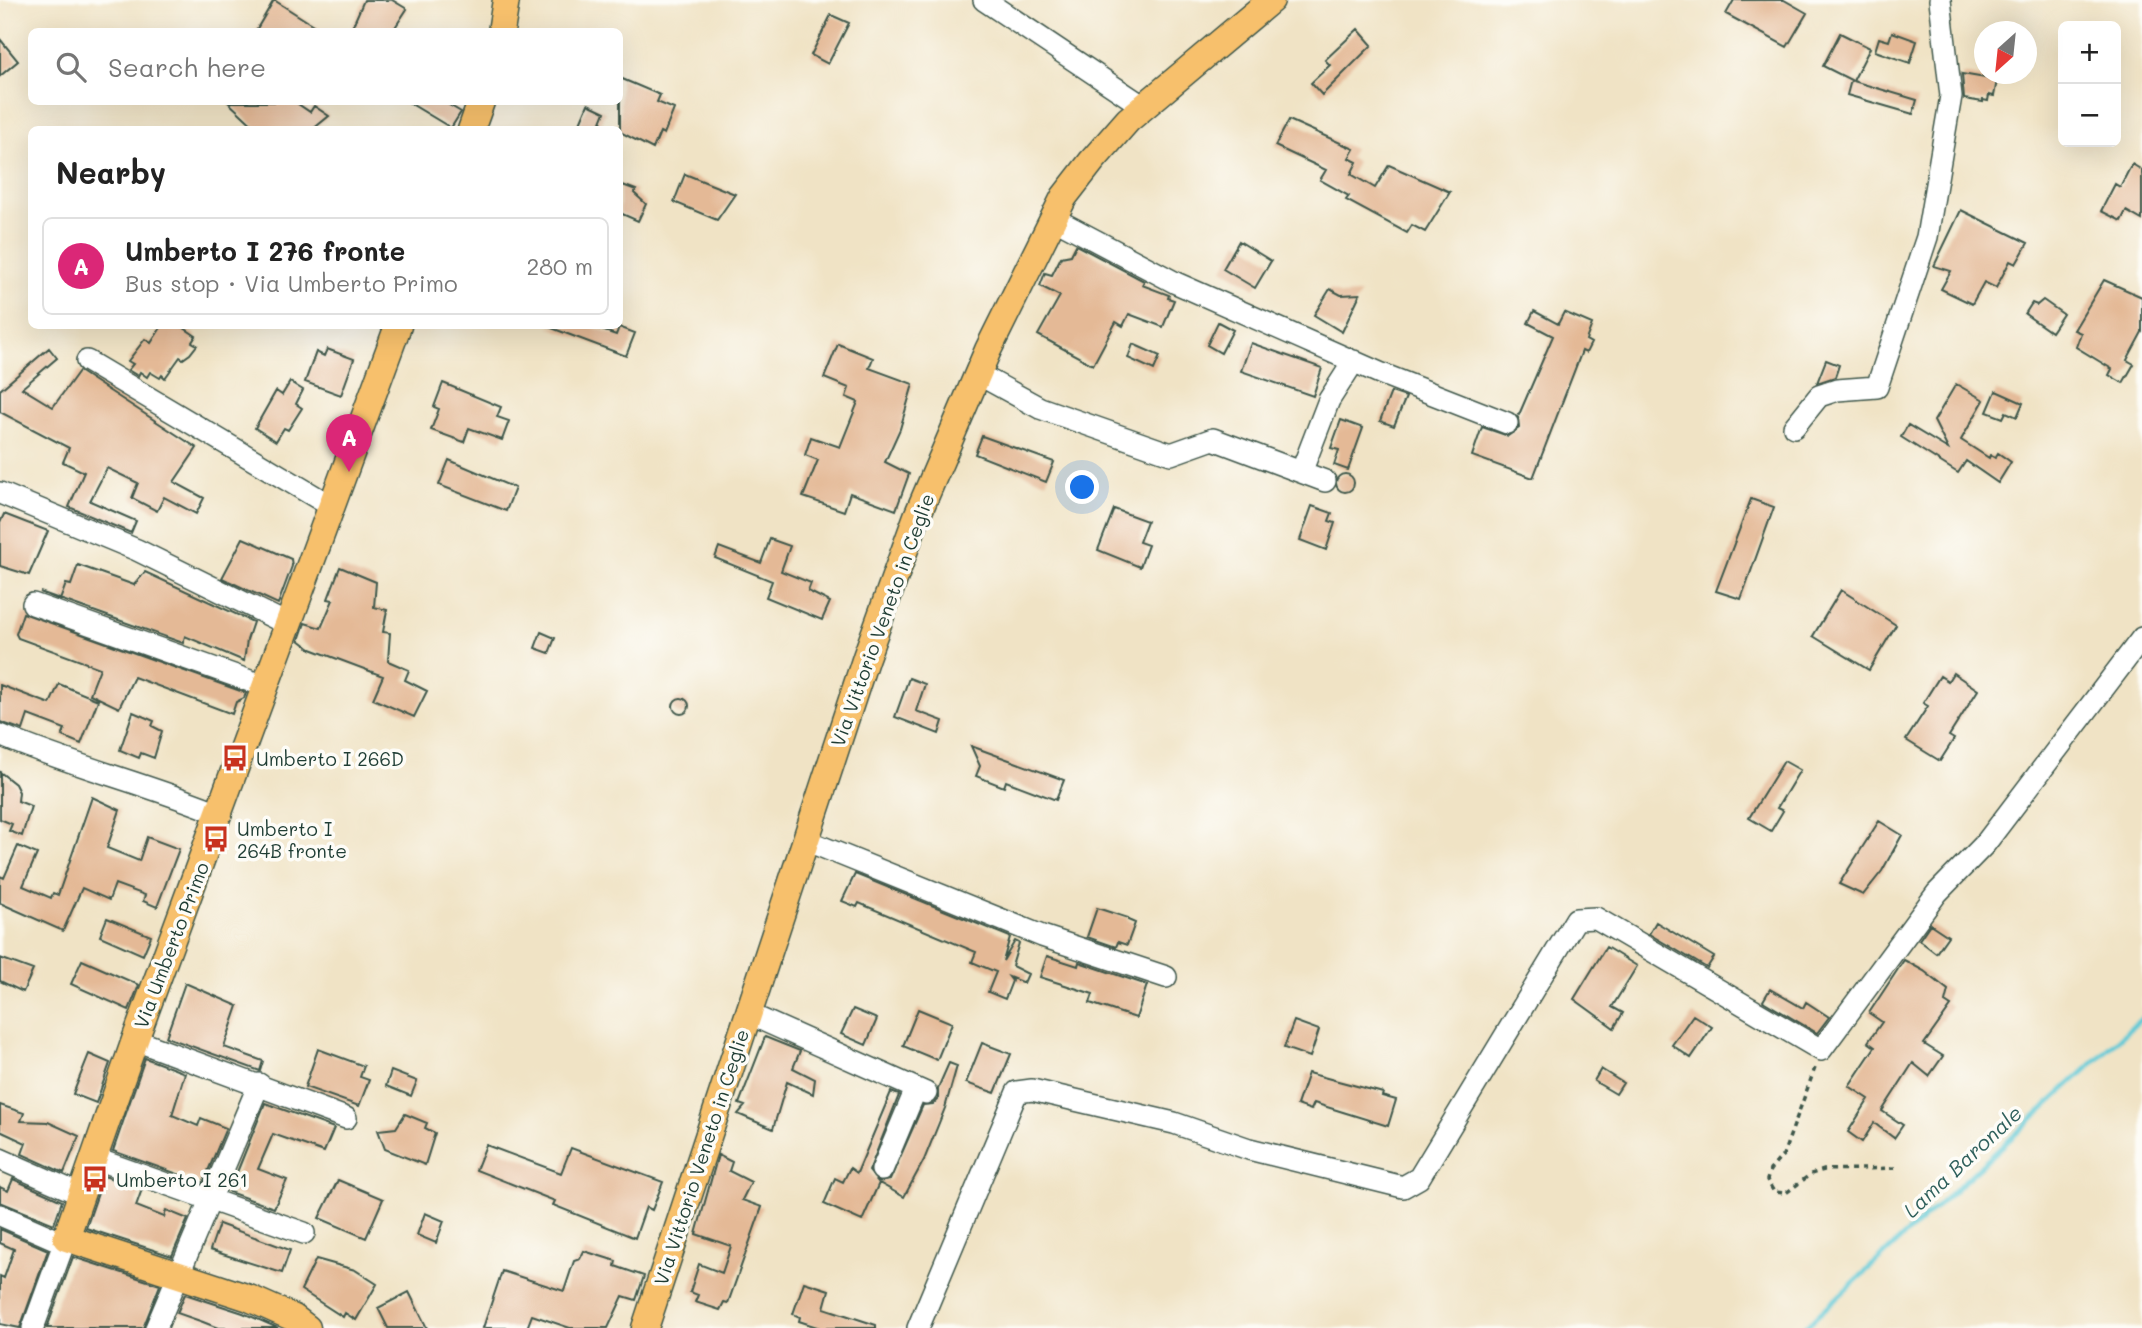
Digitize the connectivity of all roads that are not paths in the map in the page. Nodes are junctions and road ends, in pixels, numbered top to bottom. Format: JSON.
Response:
{"nodes":[{"id":1,"x":506,"y":0,"type":"edge"},
{"id":2,"x":984,"y":0,"type":"edge"},
{"id":3,"x":1271,"y":0,"type":"edge"},
{"id":4,"x":1940,"y":0,"type":"edge"},
{"id":5,"x":502,"y":28,"type":"edge"},
{"id":6,"x":480,"y":105,"type":"edge"},
{"id":7,"x":1144,"y":107,"type":"junction"},
{"id":8,"x":472,"y":126,"type":"edge"},
{"id":9,"x":1053,"y":218,"type":"junction"},
{"id":10,"x":397,"y":329,"type":"edge"},
{"id":11,"x":87,"y":360,"type":"dead end"},
{"id":12,"x":1354,"y":361,"type":"junction"},
{"id":13,"x":978,"y":374,"type":"junction"},
{"id":14,"x":1507,"y":423,"type":"dead end"},
{"id":15,"x":1794,"y":427,"type":"dead end"},
{"id":16,"x":1302,"y":470,"type":"junction"},
{"id":17,"x":1325,"y":481,"type":"dead end"},
{"id":18,"x":0,"y":493,"type":"edge"},
{"id":19,"x":331,"y":506,"type":"junction"},
{"id":20,"x":33,"y":604,"type":"dead end"},
{"id":21,"x":287,"y":624,"type":"junction"},
{"id":22,"x":2142,"y":638,"type":"edge"},
{"id":23,"x":264,"y":686,"type":"junction"},
{"id":24,"x":0,"y":735,"type":"edge"},
{"id":25,"x":221,"y":814,"type":"junction"},
{"id":26,"x":805,"y":840,"type":"junction"},
{"id":27,"x":1166,"y":977,"type":"dead end"},
{"id":28,"x":747,"y":1013,"type":"junction"},
{"id":29,"x":135,"y":1040,"type":"junction"},
{"id":30,"x":259,"y":1084,"type":"junction"},
{"id":31,"x":346,"y":1118,"type":"dead end"},
{"id":32,"x":0,"y":1159,"type":"edge"},
{"id":33,"x":96,"y":1159,"type":"junction"},
{"id":34,"x":882,"y":1170,"type":"dead end"},
{"id":35,"x":82,"y":1195,"type":"junction"},
{"id":36,"x":209,"y":1199,"type":"junction"},
{"id":37,"x":0,"y":1215,"type":"edge"},
{"id":38,"x":304,"y":1233,"type":"dead end"},
{"id":39,"x":65,"y":1241,"type":"junction"},
{"id":40,"x":178,"y":1275,"type":"junction"},
{"id":41,"x":33,"y":1328,"type":"edge"},
{"id":42,"x":156,"y":1328,"type":"edge"},
{"id":43,"x":307,"y":1328,"type":"edge"},
{"id":44,"x":645,"y":1328,"type":"edge"},
{"id":45,"x":918,"y":1328,"type":"edge"}],
"edges":[{"from":1,"to":5,"type":"main road"},
{"from":2,"to":7,"type":"street"},
{"from":3,"to":7,"type":"main road","name":"Via Vittorio Veneto in Ceglie"},
{"from":4,"to":15,"type":"street"},
{"from":6,"to":8,"type":"main road"},
{"from":7,"to":9,"type":"main road","name":"Via Vittorio Veneto in Ceglie"},
{"from":9,"to":12,"type":"street"},
{"from":9,"to":13,"type":"main road","name":"Via Vittorio Veneto in Ceglie"},
{"from":10,"to":19,"type":"main road","name":"Via Umberto Primo"},
{"from":11,"to":19,"type":"street"},
{"from":12,"to":14,"type":"street"},
{"from":12,"to":16,"type":"street"},
{"from":13,"to":16,"type":"street"},
{"from":13,"to":26,"type":"main road","name":"Via Vittorio Veneto in Ceglie"},
{"from":16,"to":17,"type":"street"},
{"from":18,"to":21,"type":"street"},
{"from":19,"to":21,"type":"main road","name":"Via Umberto Primo"},
{"from":20,"to":23,"type":"street"},
{"from":21,"to":23,"type":"main road","name":"Via Umberto Primo"},
{"from":22,"to":45,"type":"street"},
{"from":23,"to":25,"type":"main road","name":"Via Umberto Primo"},
{"from":24,"to":25,"type":"street"},
{"from":25,"to":29,"type":"main road","name":"Via Umberto Primo"},
{"from":26,"to":27,"type":"street"},
{"from":26,"to":28,"type":"main road","name":"Via Vittorio Veneto in Ceglie"},
{"from":28,"to":34,"type":"street"},
{"from":28,"to":44,"type":"main road","name":"Via Vittorio Veneto in Ceglie"},
{"from":29,"to":30,"type":"street"},
{"from":29,"to":33,"type":"main road","name":"Via Umberto Primo"},
{"from":30,"to":31,"type":"street"},
{"from":30,"to":36,"type":"street"},
{"from":32,"to":35,"type":"street"},
{"from":33,"to":35,"type":"main road","name":"Via Umberto Primo"},
{"from":33,"to":36,"type":"street"},
{"from":35,"to":39,"type":"main road","name":"Via Umberto Primo"},
{"from":36,"to":38,"type":"street"},
{"from":36,"to":40,"type":"street"},
{"from":37,"to":39,"type":"street"},
{"from":39,"to":40,"type":"main road"},
{"from":39,"to":41,"type":"street","name":"Via Umberto Primo"},
{"from":40,"to":42,"type":"street"},
{"from":40,"to":43,"type":"main road"}]}
